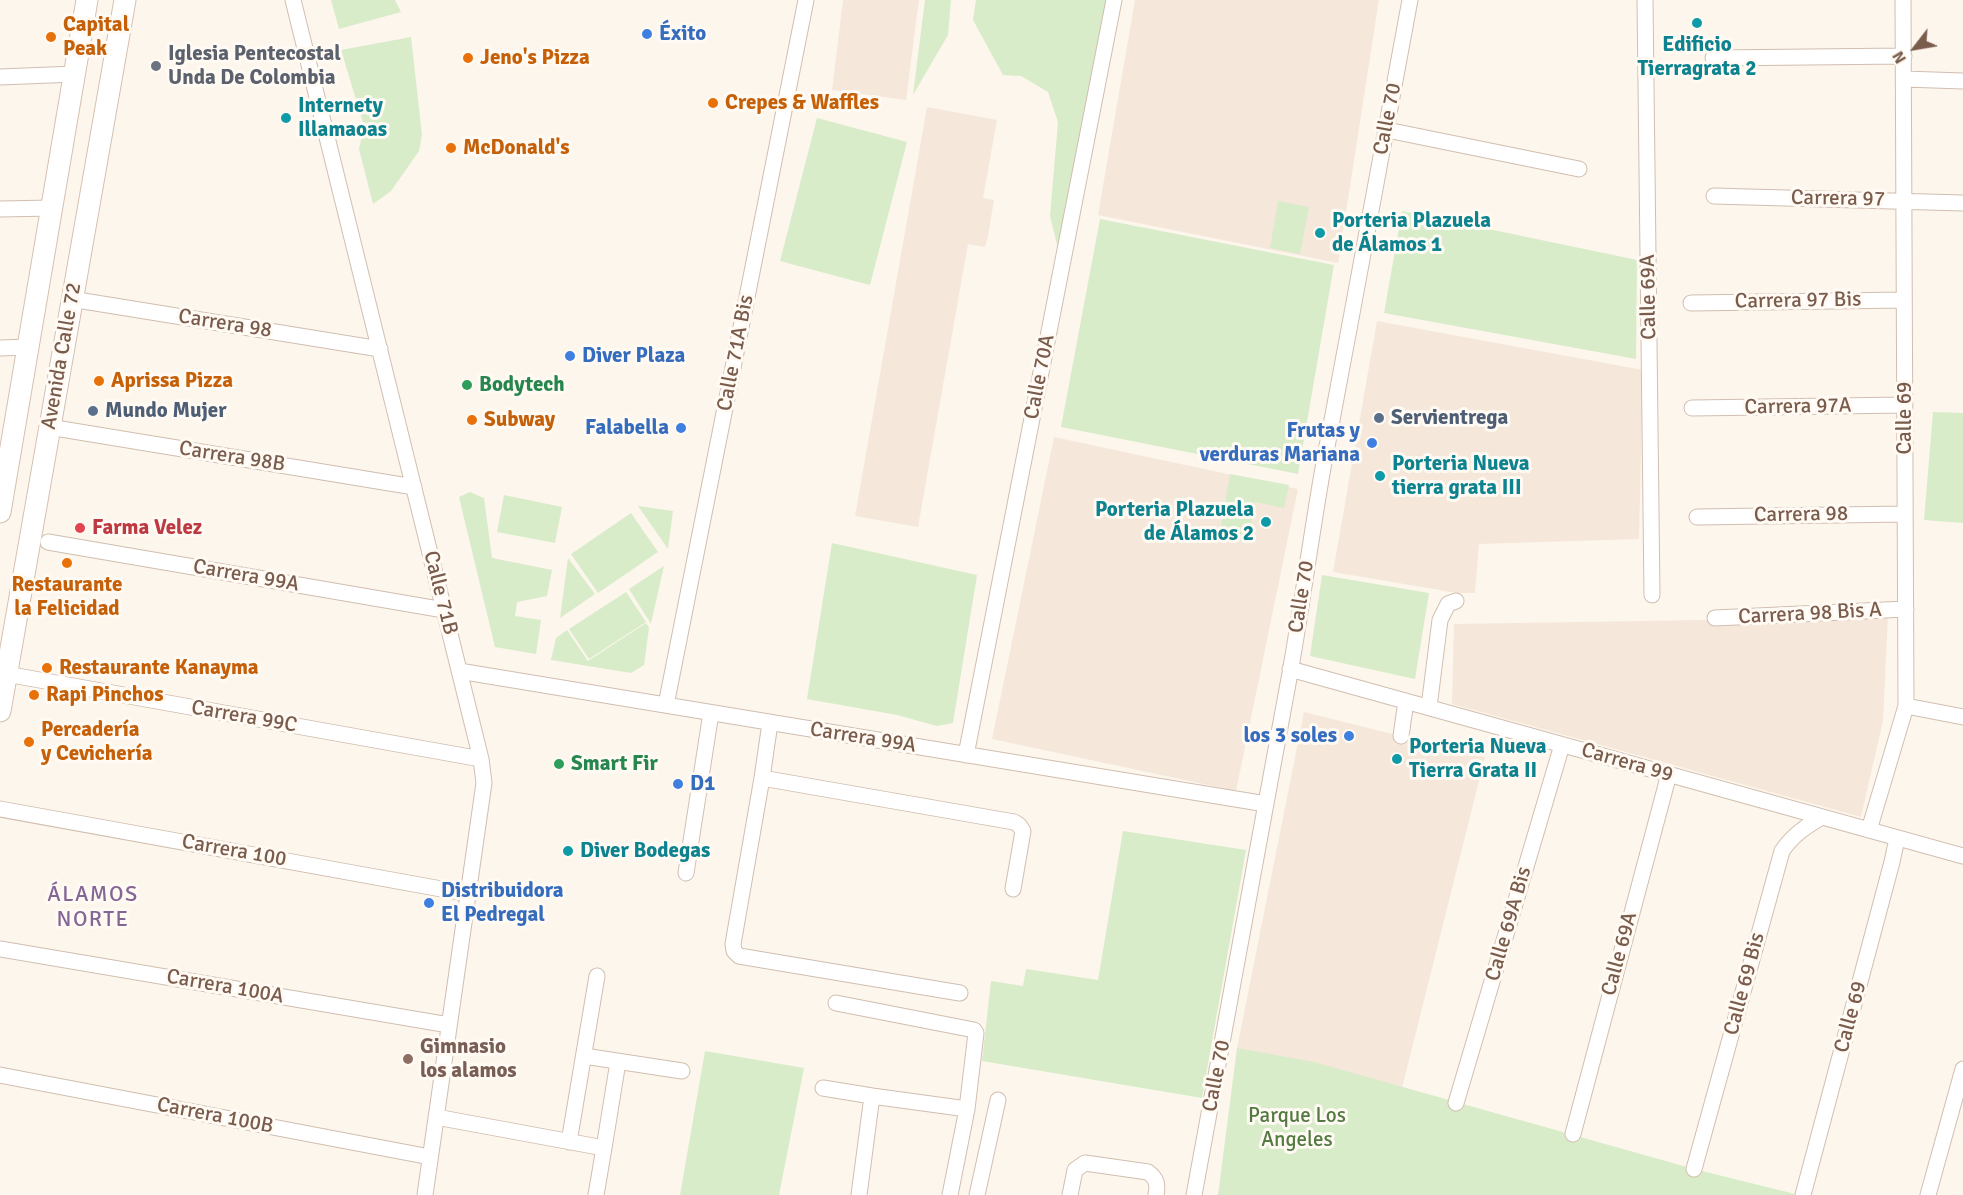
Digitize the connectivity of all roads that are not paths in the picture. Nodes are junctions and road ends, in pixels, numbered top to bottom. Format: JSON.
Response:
{"nodes":[{"id":1,"x":87,"y":0,"type":"edge"},
{"id":2,"x":125,"y":0,"type":"edge"},
{"id":3,"x":293,"y":0,"type":"edge"},
{"id":4,"x":806,"y":0,"type":"edge"},
{"id":5,"x":1114,"y":0,"type":"edge"},
{"id":6,"x":1410,"y":0,"type":"edge"},
{"id":7,"x":1645,"y":0,"type":"edge"},
{"id":8,"x":1903,"y":0,"type":"edge"},
{"id":9,"x":1904,"y":56,"type":"junction"},
{"id":10,"x":1713,"y":58,"type":"dead end"},
{"id":11,"x":75,"y":74,"type":"junction"},
{"id":12,"x":0,"y":77,"type":"edge"},
{"id":13,"x":1904,"y":79,"type":"junction"},
{"id":14,"x":1963,"y":81,"type":"edge"},
{"id":15,"x":1387,"y":130,"type":"junction"},
{"id":16,"x":1579,"y":169,"type":"dead end"},
{"id":17,"x":1714,"y":196,"type":"dead end"},
{"id":18,"x":1904,"y":201,"type":"junction"},
{"id":19,"x":1963,"y":203,"type":"edge"},
{"id":20,"x":52,"y":208,"type":"junction"},
{"id":21,"x":0,"y":209,"type":"edge"},
{"id":22,"x":71,"y":299,"type":"junction"},
{"id":23,"x":1904,"y":300,"type":"junction"},
{"id":24,"x":1691,"y":303,"type":"dead end"},
{"id":25,"x":28,"y":347,"type":"junction"},
{"id":26,"x":0,"y":348,"type":"edge"},
{"id":27,"x":380,"y":349,"type":"junction"},
{"id":28,"x":1905,"y":405,"type":"junction"},
{"id":29,"x":1692,"y":408,"type":"dead end"},
{"id":30,"x":49,"y":427,"type":"junction"},
{"id":31,"x":2,"y":484,"type":"edge"},
{"id":32,"x":414,"y":487,"type":"junction"},
{"id":33,"x":0,"y":512,"type":"edge"},
{"id":34,"x":1905,"y":513,"type":"junction"},
{"id":35,"x":1697,"y":517,"type":"dead end"},
{"id":36,"x":48,"y":542,"type":"dead end"},
{"id":37,"x":1652,"y":595,"type":"dead end"},
{"id":38,"x":1456,"y":601,"type":"dead end"},
{"id":39,"x":1905,"y":609,"type":"junction"},
{"id":40,"x":444,"y":610,"type":"junction"},
{"id":41,"x":1715,"y":618,"type":"dead end"},
{"id":42,"x":1290,"y":669,"type":"junction"},
{"id":43,"x":459,"y":671,"type":"junction"},
{"id":44,"x":6,"y":674,"type":"junction"},
{"id":45,"x":1406,"y":701,"type":"junction"},
{"id":46,"x":666,"y":705,"type":"junction"},
{"id":47,"x":1906,"y":706,"type":"junction"},
{"id":48,"x":1429,"y":707,"type":"junction"},
{"id":49,"x":0,"y":711,"type":"edge"},
{"id":50,"x":711,"y":713,"type":"junction"},
{"id":51,"x":1963,"y":717,"type":"edge"},
{"id":52,"x":770,"y":723,"type":"junction"},
{"id":53,"x":1401,"y":736,"type":"dead end"},
{"id":54,"x":1562,"y":745,"type":"junction"},
{"id":55,"x":966,"y":755,"type":"junction"},
{"id":56,"x":481,"y":759,"type":"junction"},
{"id":57,"x":1669,"y":774,"type":"junction"},
{"id":58,"x":762,"y":778,"type":"junction"},
{"id":59,"x":1266,"y":804,"type":"junction"},
{"id":60,"x":0,"y":809,"type":"edge"},
{"id":61,"x":1821,"y":817,"type":"junction"},
{"id":62,"x":1869,"y":830,"type":"junction"},
{"id":63,"x":1897,"y":838,"type":"junction"},
{"id":64,"x":1963,"y":856,"type":"edge"},
{"id":65,"x":686,"y":873,"type":"dead end"},
{"id":66,"x":1013,"y":889,"type":"dead end"},
{"id":67,"x":469,"y":894,"type":"junction"},
{"id":68,"x":0,"y":949,"type":"edge"},
{"id":69,"x":597,"y":976,"type":"dead end"},
{"id":70,"x":960,"y":993,"type":"dead end"},
{"id":71,"x":836,"y":1003,"type":"dead end"},
{"id":72,"x":449,"y":1025,"type":"junction"},
{"id":73,"x":584,"y":1056,"type":"junction"},
{"id":74,"x":618,"y":1062,"type":"junction"},
{"id":75,"x":1963,"y":1069,"type":"edge"},
{"id":76,"x":682,"y":1071,"type":"dead end"},
{"id":77,"x":0,"y":1076,"type":"edge"},
{"id":78,"x":823,"y":1088,"type":"dead end"},
{"id":79,"x":872,"y":1096,"type":"junction"},
{"id":80,"x":998,"y":1100,"type":"dead end"},
{"id":81,"x":1456,"y":1103,"type":"dead end"},
{"id":82,"x":967,"y":1109,"type":"junction"},
{"id":83,"x":436,"y":1117,"type":"junction"},
{"id":84,"x":1573,"y":1134,"type":"dead end"},
{"id":85,"x":569,"y":1142,"type":"junction"},
{"id":86,"x":604,"y":1148,"type":"junction"},
{"id":87,"x":430,"y":1157,"type":"junction"},
{"id":88,"x":1694,"y":1169,"type":"dead end"},
{"id":89,"x":425,"y":1195,"type":"edge"},
{"id":90,"x":596,"y":1195,"type":"edge"},
{"id":91,"x":859,"y":1195,"type":"edge"},
{"id":92,"x":950,"y":1195,"type":"edge"},
{"id":93,"x":977,"y":1195,"type":"edge"},
{"id":94,"x":1070,"y":1195,"type":"edge"},
{"id":95,"x":1156,"y":1195,"type":"edge"},
{"id":96,"x":1194,"y":1195,"type":"edge"},
{"id":97,"x":1803,"y":1195,"type":"edge"},
{"id":98,"x":1928,"y":1195,"type":"edge"}],
"edges":[{"from":1,"to":11,"type":"main road","name":"Avenida Calle 72"},
{"from":2,"to":22,"type":"main road","name":"Avenida Calle 72"},
{"from":3,"to":27,"type":"street","name":"Calle 71B"},
{"from":4,"to":46,"type":"street","name":"Calle 71A Bis"},
{"from":5,"to":55,"type":"street","name":"Calle 70A"},
{"from":6,"to":15,"type":"street","name":"Calle 70"},
{"from":7,"to":37,"type":"street","name":"Calle 69A"},
{"from":8,"to":9,"type":"street","name":"Calle 69"},
{"from":9,"to":10,"type":"street"},
{"from":9,"to":13,"type":"street","name":"Calle 69"},
{"from":11,"to":12,"type":"street"},
{"from":11,"to":20,"type":"main road","name":"Avenida Calle 72"},
{"from":13,"to":14,"type":"street"},
{"from":13,"to":18,"type":"street","name":"Calle 69"},
{"from":15,"to":16,"type":"street"},
{"from":15,"to":42,"type":"street","name":"Calle 70"},
{"from":17,"to":18,"type":"street","name":"Carrera 97"},
{"from":18,"to":19,"type":"street","name":"Carrera 97"},
{"from":18,"to":23,"type":"street","name":"Calle 69"},
{"from":20,"to":21,"type":"street"},
{"from":20,"to":25,"type":"main road","name":"Avenida Calle 72"},
{"from":22,"to":27,"type":"street","name":"Carrera 98"},
{"from":22,"to":30,"type":"main road","name":"Avenida Calle 72"},
{"from":23,"to":24,"type":"street","name":"Carrera 97 Bis"},
{"from":23,"to":28,"type":"street","name":"Calle 69"},
{"from":25,"to":26,"type":"street"},
{"from":25,"to":31,"type":"main road","name":"Avenida Calle 72"},
{"from":27,"to":32,"type":"street","name":"Calle 71B"},
{"from":28,"to":29,"type":"street","name":"Carrera 97A"},
{"from":28,"to":34,"type":"street","name":"Calle 69"},
{"from":30,"to":32,"type":"street","name":"Carrera 98B"},
{"from":30,"to":44,"type":"main road","name":"Avenida Calle 72"},
{"from":31,"to":33,"type":"main road","name":"Avenida Calle 72"},
{"from":32,"to":40,"type":"street","name":"Calle 71B"},
{"from":34,"to":35,"type":"street","name":"Carrera 98"},
{"from":34,"to":39,"type":"street","name":"Calle 69"},
{"from":36,"to":40,"type":"street","name":"Carrera 99A"},
{"from":38,"to":48,"type":"street"},
{"from":39,"to":41,"type":"street","name":"Carrera 98 Bis A"},
{"from":39,"to":47,"type":"street","name":"Calle 69"},
{"from":40,"to":43,"type":"street","name":"Calle 71B"},
{"from":42,"to":45,"type":"street","name":"Carrera 99"},
{"from":42,"to":59,"type":"street","name":"Calle 70"},
{"from":43,"to":46,"type":"street","name":"Carrera 99A"},
{"from":43,"to":56,"type":"street","name":"Calle 71B"},
{"from":44,"to":49,"type":"main road","name":"Avenida Calle 72"},
{"from":44,"to":56,"type":"street","name":"Carrera 99C"},
{"from":45,"to":48,"type":"street","name":"Carrera 99"},
{"from":45,"to":53,"type":"street"},
{"from":46,"to":50,"type":"street","name":"Carrera 99A"},
{"from":47,"to":51,"type":"street"},
{"from":47,"to":62,"type":"street","name":"Calle 69"},
{"from":48,"to":54,"type":"street","name":"Carrera 99"},
{"from":50,"to":52,"type":"street","name":"Carrera 99A"},
{"from":50,"to":65,"type":"street"},
{"from":52,"to":55,"type":"street","name":"Carrera 99A"},
{"from":52,"to":58,"type":"street"},
{"from":54,"to":57,"type":"street","name":"Carrera 99"},
{"from":54,"to":81,"type":"street","name":"Calle 69A Bis"},
{"from":55,"to":59,"type":"street","name":"Carrera 99A"},
{"from":56,"to":67,"type":"street","name":"Calle 71B"},
{"from":57,"to":61,"type":"street","name":"Carrera 99"},
{"from":57,"to":84,"type":"street","name":"Calle 69A"},
{"from":58,"to":66,"type":"street"},
{"from":58,"to":70,"type":"street"},
{"from":59,"to":96,"type":"street","name":"Calle 70"},
{"from":60,"to":67,"type":"street","name":"Carrera 100"},
{"from":61,"to":62,"type":"street","name":"Carrera 99"},
{"from":61,"to":88,"type":"street","name":"Calle 69 Bis"},
{"from":62,"to":63,"type":"street","name":"Carrera 99"},
{"from":63,"to":64,"type":"street","name":"Carrera 99"},
{"from":63,"to":97,"type":"street","name":"Calle 69"},
{"from":67,"to":72,"type":"street","name":"Calle 71B"},
{"from":68,"to":72,"type":"street","name":"Carrera 100A"},
{"from":69,"to":73,"type":"street"},
{"from":71,"to":82,"type":"street"},
{"from":72,"to":83,"type":"street","name":"Calle 71B"},
{"from":73,"to":74,"type":"street"},
{"from":73,"to":85,"type":"street"},
{"from":74,"to":76,"type":"street"},
{"from":74,"to":86,"type":"street"},
{"from":75,"to":98,"type":"street"},
{"from":77,"to":87,"type":"street","name":"Carrera 100B"},
{"from":78,"to":79,"type":"street"},
{"from":79,"to":82,"type":"street"},
{"from":79,"to":91,"type":"street"},
{"from":80,"to":93,"type":"street"},
{"from":82,"to":92,"type":"street"},
{"from":83,"to":85,"type":"street"},
{"from":83,"to":87,"type":"street","name":"Calle 71B"},
{"from":85,"to":86,"type":"street"},
{"from":86,"to":90,"type":"street"},
{"from":87,"to":89,"type":"street","name":"Calle 71B"},
{"from":94,"to":95,"type":"street"}]}
